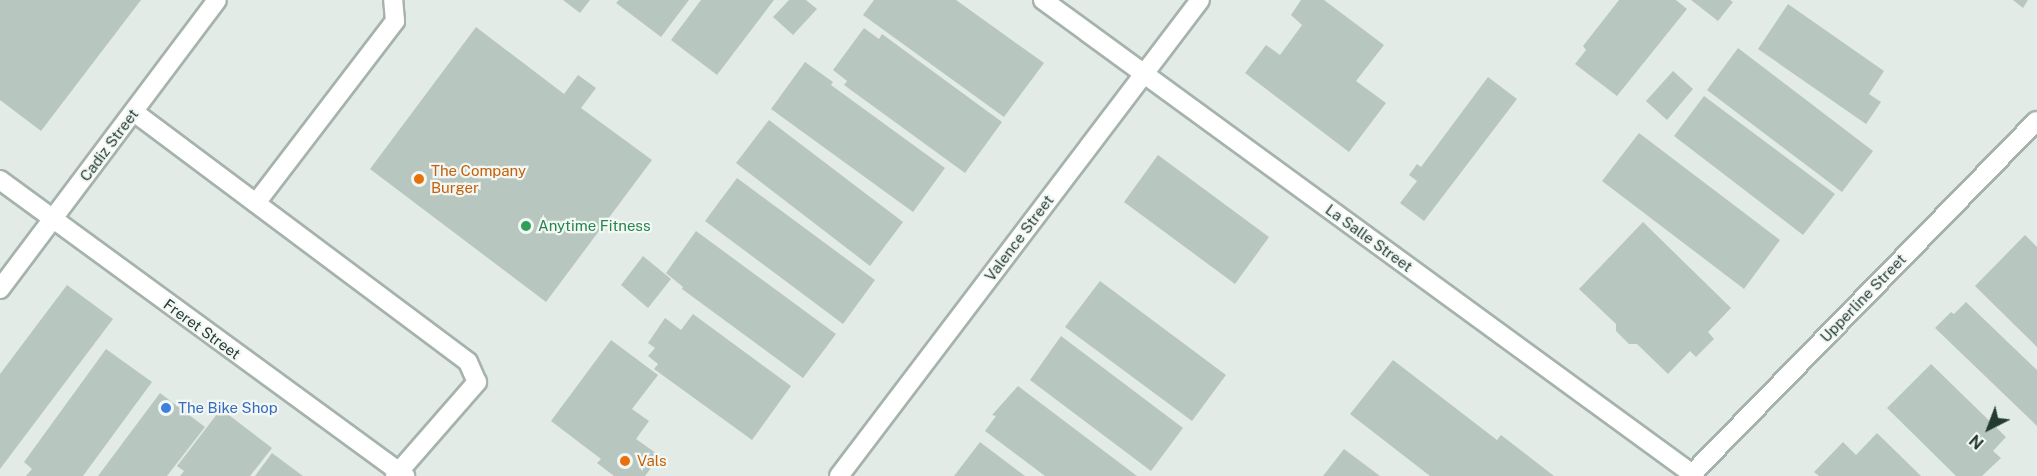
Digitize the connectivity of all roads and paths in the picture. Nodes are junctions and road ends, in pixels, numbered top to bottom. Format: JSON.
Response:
{"nodes":[{"id":1,"x":217,"y":0,"type":"edge"},
{"id":2,"x":393,"y":0,"type":"edge"},
{"id":3,"x":1043,"y":0,"type":"edge"},
{"id":4,"x":1200,"y":0,"type":"edge"},
{"id":5,"x":1143,"y":74,"type":"junction"},
{"id":6,"x":134,"y":111,"type":"junction"},
{"id":7,"x":2037,"y":121,"type":"edge"},
{"id":8,"x":0,"y":180,"type":"edge"},
{"id":9,"x":256,"y":203,"type":"junction"},
{"id":10,"x":52,"y":220,"type":"junction"},
{"id":11,"x":0,"y":289,"type":"edge"},
{"id":12,"x":400,"y":474,"type":"edge"},
{"id":13,"x":1693,"y":475,"type":"edge"},
{"id":14,"x":839,"y":476,"type":"edge"}],
"edges":[{"from":1,"to":6,"type":"street","name":"Cadiz Street"},
{"from":2,"to":9,"type":"street"},
{"from":3,"to":5,"type":"street","name":"La Salle Street"},
{"from":4,"to":5,"type":"street","name":"Valence Street"},
{"from":5,"to":13,"type":"street","name":"La Salle Street"},
{"from":5,"to":14,"type":"street","name":"Valence Street"},
{"from":6,"to":9,"type":"street"},
{"from":6,"to":10,"type":"street","name":"Cadiz Street"},
{"from":7,"to":13,"type":"street","name":"Upperline Street"},
{"from":8,"to":10,"type":"street","name":"Freret Street"},
{"from":9,"to":12,"type":"street"},
{"from":10,"to":11,"type":"street","name":"Cadiz Street"},
{"from":10,"to":12,"type":"street","name":"Freret Street"}]}
